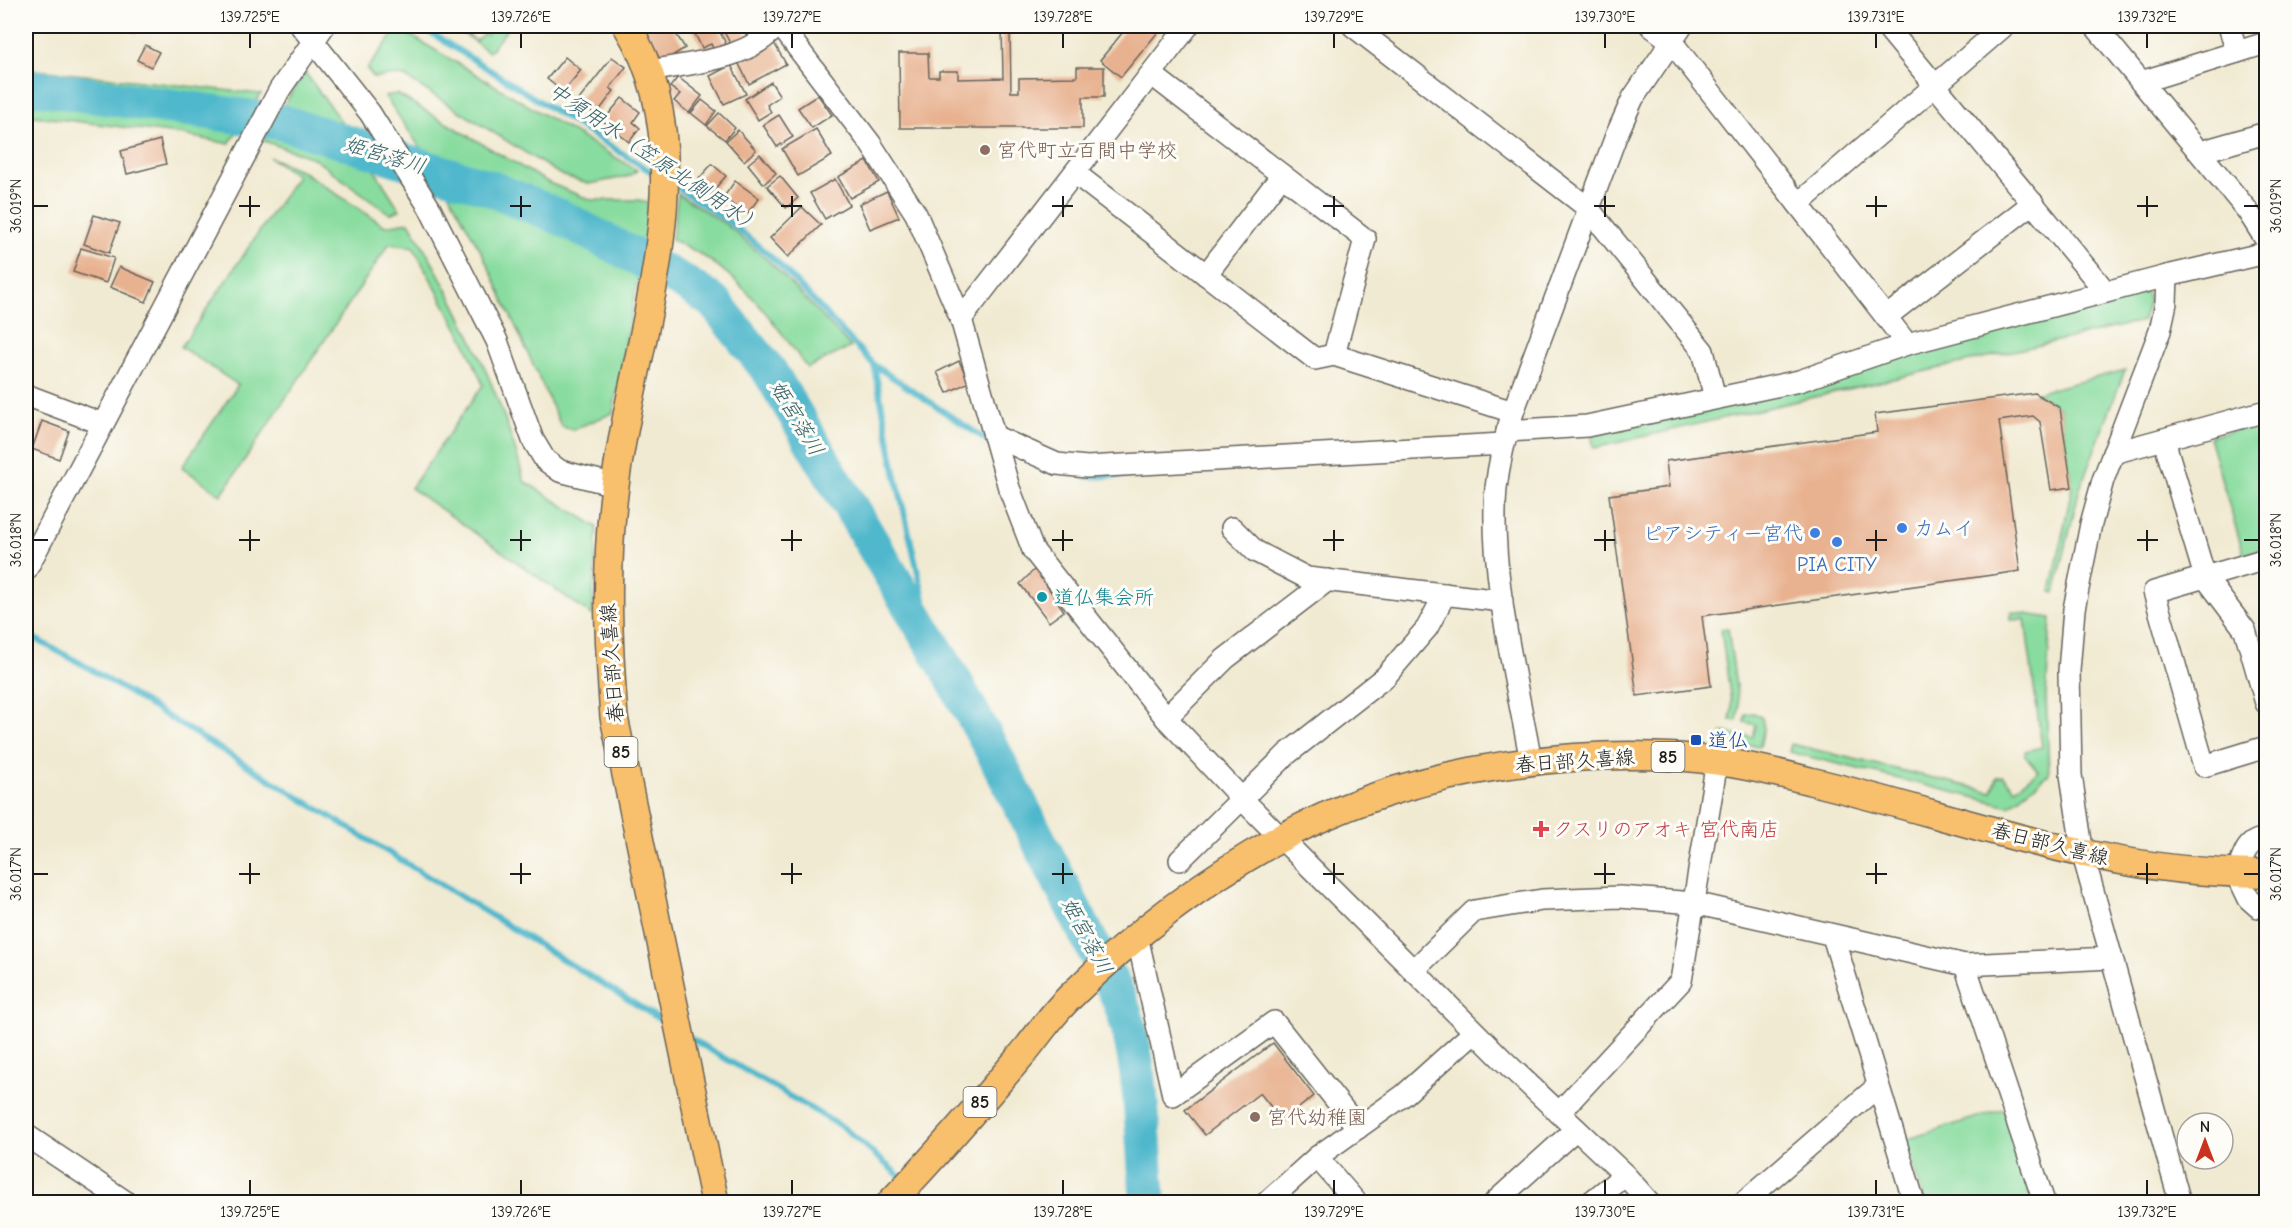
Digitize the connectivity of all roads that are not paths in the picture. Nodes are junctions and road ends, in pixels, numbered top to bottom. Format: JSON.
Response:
{"nodes":[{"id":1,"x":627,"y":26,"type":"edge"},
{"id":2,"x":779,"y":26,"type":"edge"},
{"id":3,"x":1188,"y":26,"type":"edge"},
{"id":4,"x":1353,"y":26,"type":"edge"},
{"id":5,"x":1651,"y":26,"type":"edge"},
{"id":6,"x":1886,"y":26,"type":"edge"},
{"id":7,"x":2004,"y":26,"type":"edge"},
{"id":8,"x":2095,"y":26,"type":"edge"},
{"id":9,"x":2229,"y":26,"type":"edge"},
{"id":10,"x":312,"y":31,"type":"edge"},
{"id":11,"x":1677,"y":33,"type":"edge"},
{"id":12,"x":2266,"y":43,"type":"edge"},
{"id":13,"x":2237,"y":52,"type":"junction"},
{"id":14,"x":650,"y":70,"type":"junction"},
{"id":15,"x":1151,"y":74,"type":"junction"},
{"id":16,"x":2141,"y":82,"type":"junction"},
{"id":17,"x":1936,"y":84,"type":"junction"},
{"id":18,"x":2266,"y":133,"type":"edge"},
{"id":19,"x":2200,"y":152,"type":"junction"},
{"id":20,"x":1076,"y":174,"type":"junction"},
{"id":21,"x":1282,"y":175,"type":"junction"},
{"id":22,"x":2034,"y":203,"type":"junction"},
{"id":23,"x":1798,"y":204,"type":"junction"},
{"id":24,"x":1588,"y":208,"type":"junction"},
{"id":25,"x":2257,"y":208,"type":"edge"},
{"id":26,"x":2266,"y":240,"type":"edge"},
{"id":27,"x":2266,"y":253,"type":"edge"},
{"id":28,"x":1206,"y":275,"type":"junction"},
{"id":29,"x":2167,"y":276,"type":"junction"},
{"id":30,"x":2106,"y":292,"type":"junction"},
{"id":31,"x":1886,"y":317,"type":"junction"},
{"id":32,"x":961,"y":319,"type":"junction"},
{"id":33,"x":1907,"y":344,"type":"junction"},
{"id":34,"x":1334,"y":356,"type":"junction"},
{"id":35,"x":26,"y":395,"type":"edge"},
{"id":36,"x":1715,"y":398,"type":"junction"},
{"id":37,"x":2266,"y":411,"type":"edge"},
{"id":38,"x":103,"y":424,"type":"junction"},
{"id":39,"x":1508,"y":429,"type":"junction"},
{"id":40,"x":994,"y":436,"type":"junction"},
{"id":41,"x":2164,"y":440,"type":"junction"},
{"id":42,"x":2114,"y":453,"type":"junction"},
{"id":43,"x":615,"y":485,"type":"junction"},
{"id":44,"x":1232,"y":528,"type":"dead end"},
{"id":45,"x":2266,"y":559,"type":"edge"},
{"id":46,"x":26,"y":570,"type":"edge"},
{"id":47,"x":2205,"y":577,"type":"junction"},
{"id":48,"x":1328,"y":580,"type":"junction"},
{"id":49,"x":1445,"y":594,"type":"junction"},
{"id":50,"x":1502,"y":601,"type":"junction"},
{"id":51,"x":2266,"y":703,"type":"edge"},
{"id":52,"x":1166,"y":717,"type":"junction"},
{"id":53,"x":2266,"y":747,"type":"edge"},
{"id":54,"x":1717,"y":761,"type":"junction"},
{"id":55,"x":1531,"y":762,"type":"junction"},
{"id":56,"x":1242,"y":799,"type":"junction"},
{"id":57,"x":1280,"y":838,"type":"junction"},
{"id":58,"x":2266,"y":839,"type":"edge"},
{"id":59,"x":2083,"y":855,"type":"junction"},
{"id":60,"x":1180,"y":860,"type":"dead end"},
{"id":61,"x":2266,"y":873,"type":"edge"},
{"id":62,"x":2237,"y":874,"type":"junction"},
{"id":63,"x":1694,"y":903,"type":"junction"},
{"id":64,"x":2266,"y":908,"type":"edge"},
{"id":65,"x":1833,"y":936,"type":"junction"},
{"id":66,"x":1133,"y":939,"type":"junction"},
{"id":67,"x":2111,"y":958,"type":"junction"},
{"id":68,"x":1965,"y":965,"type":"junction"},
{"id":69,"x":1413,"y":971,"type":"junction"},
{"id":70,"x":1474,"y":1032,"type":"junction"},
{"id":71,"x":1878,"y":1086,"type":"junction"},
{"id":72,"x":1559,"y":1113,"type":"junction"},
{"id":73,"x":1358,"y":1128,"type":"junction"},
{"id":74,"x":1576,"y":1129,"type":"junction"},
{"id":75,"x":26,"y":1135,"type":"edge"},
{"id":76,"x":1317,"y":1157,"type":"junction"},
{"id":77,"x":1625,"y":1175,"type":"junction"},
{"id":78,"x":126,"y":1203,"type":"edge"},
{"id":79,"x":715,"y":1203,"type":"edge"},
{"id":80,"x":891,"y":1203,"type":"edge"},
{"id":81,"x":1266,"y":1203,"type":"edge"},
{"id":82,"x":1356,"y":1203,"type":"edge"},
{"id":83,"x":1495,"y":1203,"type":"edge"},
{"id":84,"x":1591,"y":1203,"type":"edge"},
{"id":85,"x":1649,"y":1203,"type":"edge"},
{"id":86,"x":1744,"y":1203,"type":"edge"},
{"id":87,"x":1914,"y":1203,"type":"edge"},
{"id":88,"x":2044,"y":1203,"type":"edge"},
{"id":89,"x":2180,"y":1203,"type":"edge"}],
"edges":[{"from":1,"to":14,"type":"main road","number":"85"},
{"from":2,"to":14,"type":"street"},
{"from":2,"to":32,"type":"street"},
{"from":3,"to":15,"type":"street"},
{"from":4,"to":24,"type":"street"},
{"from":5,"to":11,"type":"street"},
{"from":6,"to":17,"type":"street"},
{"from":7,"to":17,"type":"street"},
{"from":8,"to":16,"type":"street"},
{"from":9,"to":13,"type":"street"},
{"from":10,"to":38,"type":"street"},
{"from":10,"to":43,"type":"street"},
{"from":11,"to":23,"type":"street"},
{"from":11,"to":24,"type":"street"},
{"from":12,"to":13,"type":"street"},
{"from":13,"to":16,"type":"street"},
{"from":14,"to":43,"type":"main road","name":"春日部久喜線","number":"85"},
{"from":15,"to":20,"type":"street"},
{"from":15,"to":21,"type":"street"},
{"from":16,"to":19,"type":"street"},
{"from":17,"to":22,"type":"street"},
{"from":17,"to":23,"type":"street"},
{"from":18,"to":19,"type":"street"},
{"from":19,"to":25,"type":"street"},
{"from":20,"to":28,"type":"street"},
{"from":20,"to":32,"type":"street"},
{"from":21,"to":28,"type":"street"},
{"from":21,"to":34,"type":"street"},
{"from":22,"to":30,"type":"street"},
{"from":22,"to":31,"type":"street"},
{"from":23,"to":31,"type":"street"},
{"from":24,"to":36,"type":"street"},
{"from":24,"to":39,"type":"street"},
{"from":25,"to":26,"type":"street"},
{"from":27,"to":29,"type":"street"},
{"from":28,"to":34,"type":"street"},
{"from":29,"to":30,"type":"street"},
{"from":29,"to":42,"type":"street"},
{"from":30,"to":33,"type":"street"},
{"from":31,"to":33,"type":"street"},
{"from":32,"to":40,"type":"street"},
{"from":33,"to":36,"type":"street"},
{"from":34,"to":39,"type":"street"},
{"from":35,"to":38,"type":"street"},
{"from":36,"to":39,"type":"street"},
{"from":37,"to":41,"type":"street"},
{"from":38,"to":46,"type":"street"},
{"from":39,"to":40,"type":"street"},
{"from":39,"to":50,"type":"street"},
{"from":40,"to":52,"type":"street"},
{"from":41,"to":42,"type":"street"},
{"from":41,"to":47,"type":"street"},
{"from":42,"to":59,"type":"street"},
{"from":43,"to":79,"type":"main road","name":"春日部久喜線","number":"85"},
{"from":44,"to":48,"type":"street"},
{"from":45,"to":47,"type":"street"},
{"from":47,"to":51,"type":"street"},
{"from":47,"to":53,"type":"street"},
{"from":48,"to":49,"type":"street"},
{"from":48,"to":52,"type":"street"},
{"from":49,"to":50,"type":"street"},
{"from":49,"to":56,"type":"street"},
{"from":50,"to":55,"type":"street"},
{"from":52,"to":56,"type":"street"},
{"from":54,"to":55,"type":"main road","name":"春日部久喜線","number":"85"},
{"from":54,"to":59,"type":"main road","name":"春日部久喜線","number":"85"},
{"from":54,"to":63,"type":"street"},
{"from":55,"to":57,"type":"main road","name":"春日部久喜線","number":"85"},
{"from":56,"to":57,"type":"street"},
{"from":56,"to":60,"type":"street"},
{"from":57,"to":66,"type":"main road","name":"春日部久喜線","number":"85"},
{"from":57,"to":69,"type":"street"},
{"from":58,"to":62,"type":"street"},
{"from":59,"to":62,"type":"main road","name":"春日部久喜線","number":"85"},
{"from":59,"to":67,"type":"street"},
{"from":61,"to":62,"type":"main road","name":"春日部久喜線","number":"85"},
{"from":62,"to":64,"type":"street"},
{"from":63,"to":65,"type":"street"},
{"from":63,"to":69,"type":"street"},
{"from":63,"to":72,"type":"street"},
{"from":65,"to":68,"type":"street"},
{"from":65,"to":71,"type":"street"},
{"from":66,"to":73,"type":"street"},
{"from":66,"to":80,"type":"main road","number":"85"},
{"from":67,"to":68,"type":"street"},
{"from":67,"to":89,"type":"street"},
{"from":68,"to":88,"type":"street"},
{"from":69,"to":70,"type":"street"},
{"from":70,"to":72,"type":"street"},
{"from":70,"to":73,"type":"street"},
{"from":71,"to":86,"type":"street"},
{"from":71,"to":87,"type":"street"},
{"from":72,"to":74,"type":"street"},
{"from":73,"to":76,"type":"street"},
{"from":74,"to":77,"type":"street"},
{"from":74,"to":83,"type":"street"},
{"from":75,"to":78,"type":"street"},
{"from":76,"to":81,"type":"street"},
{"from":76,"to":82,"type":"street"},
{"from":77,"to":84,"type":"street"},
{"from":77,"to":85,"type":"street"}]}
